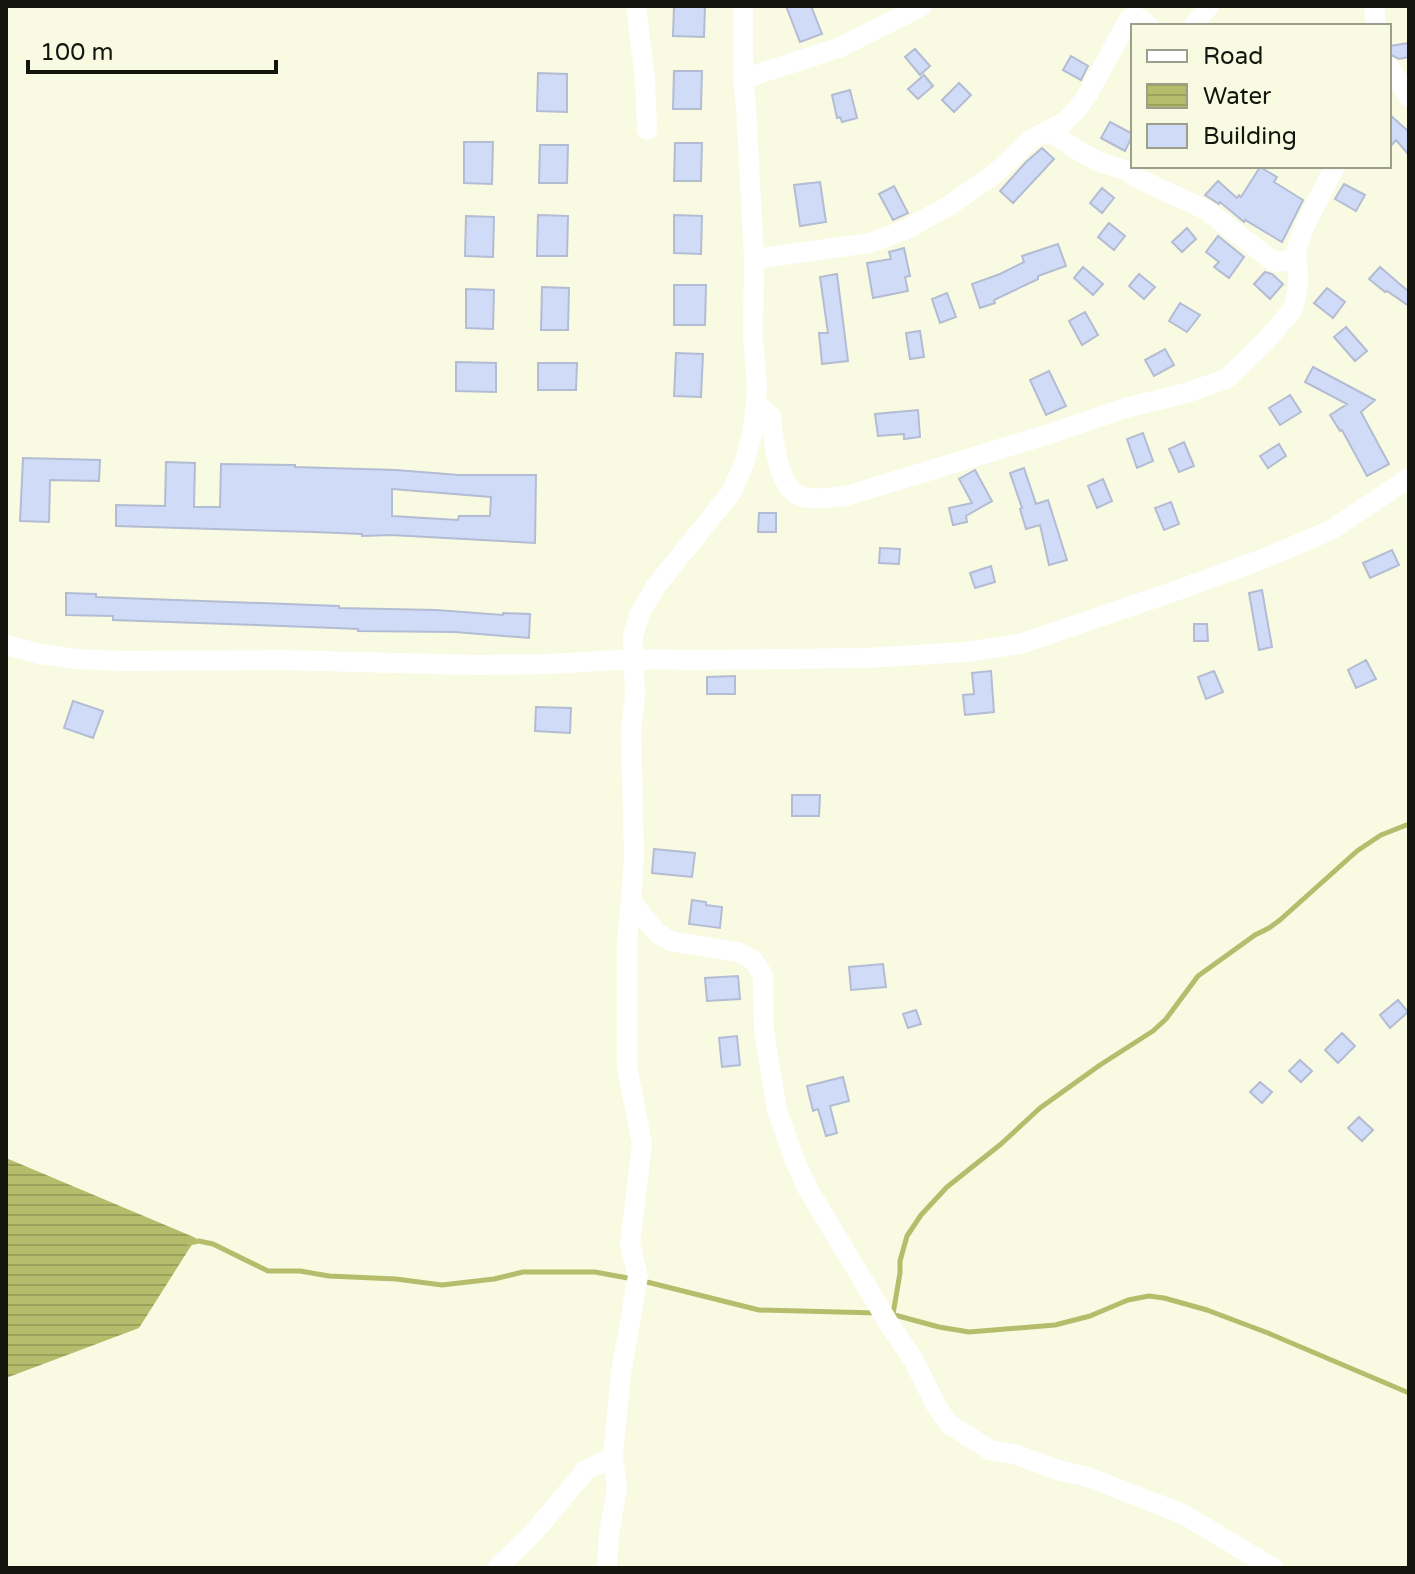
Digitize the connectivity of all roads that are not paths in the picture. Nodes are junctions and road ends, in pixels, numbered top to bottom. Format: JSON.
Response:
{"nodes":[{"id":1,"x":636,"y":6,"type":"edge"},
{"id":2,"x":743,"y":6,"type":"edge"},
{"id":3,"x":922,"y":6,"type":"edge"},
{"id":4,"x":1209,"y":6,"type":"edge"},
{"id":5,"x":1146,"y":24,"type":"edge"},
{"id":6,"x":1195,"y":24,"type":"edge"},
{"id":7,"x":1391,"y":70,"type":"edge"},
{"id":8,"x":743,"y":79,"type":"junction"},
{"id":9,"x":1409,"y":97,"type":"edge"},
{"id":10,"x":647,"y":130,"type":"dead end"},
{"id":11,"x":1048,"y":130,"type":"junction"},
{"id":12,"x":1334,"y":168,"type":"edge"},
{"id":13,"x":754,"y":259,"type":"junction"},
{"id":14,"x":1296,"y":259,"type":"junction"},
{"id":15,"x":756,"y":404,"type":"junction"},
{"id":16,"x":1409,"y":478,"type":"edge"},
{"id":17,"x":6,"y":645,"type":"edge"},
{"id":18,"x":634,"y":659,"type":"junction"},
{"id":19,"x":631,"y":901,"type":"junction"},
{"id":20,"x":613,"y":1457,"type":"junction"},
{"id":21,"x":497,"y":1568,"type":"edge"},
{"id":22,"x":607,"y":1568,"type":"edge"},
{"id":23,"x":1273,"y":1568,"type":"edge"}],
"edges":[{"from":1,"to":10,"type":"street"},
{"from":2,"to":8,"type":"street"},
{"from":3,"to":8,"type":"street"},
{"from":4,"to":6,"type":"street"},
{"from":5,"to":11,"type":"street"},
{"from":7,"to":9,"type":"street"},
{"from":8,"to":13,"type":"street"},
{"from":11,"to":13,"type":"street"},
{"from":11,"to":14,"type":"street"},
{"from":12,"to":14,"type":"street"},
{"from":13,"to":15,"type":"street"},
{"from":14,"to":15,"type":"street"},
{"from":15,"to":18,"type":"street"},
{"from":16,"to":18,"type":"street"},
{"from":17,"to":18,"type":"street"},
{"from":18,"to":19,"type":"street"},
{"from":19,"to":20,"type":"street"},
{"from":19,"to":23,"type":"street"},
{"from":20,"to":21,"type":"street"},
{"from":20,"to":22,"type":"street"}]}
